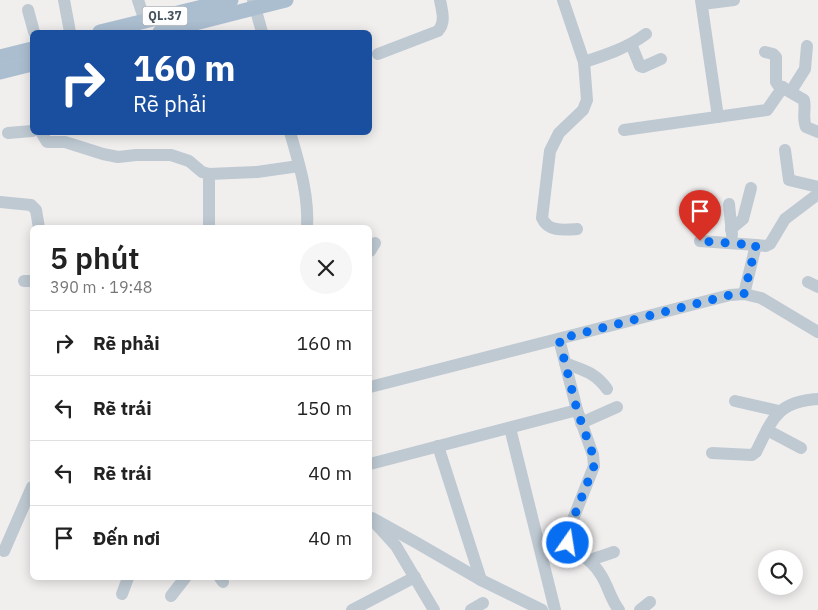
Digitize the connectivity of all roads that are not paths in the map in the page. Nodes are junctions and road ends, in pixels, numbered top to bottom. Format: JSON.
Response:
{"nodes":[{"id":1,"x":64,"y":0,"type":"edge"},
{"id":2,"x":138,"y":0,"type":"edge"},
{"id":3,"x":231,"y":0,"type":"edge"},
{"id":4,"x":286,"y":0,"type":"edge"},
{"id":5,"x":440,"y":0,"type":"edge"},
{"id":6,"x":563,"y":0,"type":"edge"},
{"id":7,"x":734,"y":0,"type":"edge"},
{"id":8,"x":701,"y":2,"type":"edge"},
{"id":9,"x":254,"y":4,"type":"edge"},
{"id":10,"x":28,"y":10,"type":"dead end"},
{"id":11,"x":145,"y":21,"type":"junction"},
{"id":12,"x":33,"y":30,"type":"edge"},
{"id":13,"x":70,"y":30,"type":"edge"},
{"id":14,"x":108,"y":30,"type":"edge"},
{"id":15,"x":167,"y":30,"type":"edge"},
{"id":16,"x":261,"y":30,"type":"edge"},
{"id":17,"x":646,"y":34,"type":"dead end"},
{"id":18,"x":631,"y":44,"type":"junction"},
{"id":19,"x":807,"y":46,"type":"dead end"},
{"id":20,"x":30,"y":50,"type":"edge"},
{"id":21,"x":765,"y":52,"type":"dead end"},
{"id":22,"x":378,"y":54,"type":"dead end"},
{"id":23,"x":0,"y":57,"type":"edge"},
{"id":24,"x":661,"y":59,"type":"dead end"},
{"id":25,"x":584,"y":62,"type":"junction"},
{"id":26,"x":30,"y":64,"type":"edge"},
{"id":27,"x":0,"y":72,"type":"edge"},
{"id":28,"x":787,"y":90,"type":"junction"},
{"id":29,"x":718,"y":117,"type":"junction"},
{"id":30,"x":624,"y":130,"type":"dead end"},
{"id":31,"x":30,"y":131,"type":"edge"},
{"id":32,"x":818,"y":132,"type":"edge"},
{"id":33,"x":8,"y":133,"type":"dead end"},
{"id":34,"x":43,"y":135,"type":"edge"},
{"id":35,"x":291,"y":135,"type":"edge"},
{"id":36,"x":785,"y":150,"type":"dead end"},
{"id":37,"x":299,"y":166,"type":"junction"},
{"id":38,"x":209,"y":174,"type":"junction"},
{"id":39,"x":818,"y":187,"type":"edge"},
{"id":40,"x":751,"y":188,"type":"dead end"},
{"id":41,"x":818,"y":194,"type":"edge"},
{"id":42,"x":0,"y":202,"type":"edge"},
{"id":43,"x":729,"y":204,"type":"dead end"},
{"id":44,"x":38,"y":225,"type":"edge"},
{"id":45,"x":209,"y":225,"type":"edge"},
{"id":46,"x":307,"y":225,"type":"edge"},
{"id":47,"x":577,"y":229,"type":"dead end"},
{"id":48,"x":732,"y":229,"type":"junction"},
{"id":49,"x":700,"y":241,"type":"dead end"},
{"id":50,"x":733,"y":243,"type":"junction"},
{"id":51,"x":756,"y":245,"type":"junction"},
{"id":52,"x":744,"y":294,"type":"junction"},
{"id":53,"x":818,"y":332,"type":"edge"},
{"id":54,"x":559,"y":339,"type":"junction"},
{"id":55,"x":566,"y":363,"type":"junction"},
{"id":56,"x":372,"y":386,"type":"edge"},
{"id":57,"x":607,"y":389,"type":"dead end"},
{"id":58,"x":818,"y":399,"type":"edge"},
{"id":59,"x":735,"y":401,"type":"dead end"},
{"id":60,"x":617,"y":408,"type":"dead end"},
{"id":61,"x":577,"y":410,"type":"junction"},
{"id":62,"x":778,"y":411,"type":"junction"},
{"id":63,"x":581,"y":423,"type":"junction"},
{"id":64,"x":510,"y":428,"type":"junction"},
{"id":65,"x":767,"y":430,"type":"junction"},
{"id":66,"x":438,"y":446,"type":"junction"},
{"id":67,"x":801,"y":448,"type":"dead end"},
{"id":68,"x":712,"y":453,"type":"dead end"},
{"id":69,"x":372,"y":463,"type":"edge"},
{"id":70,"x":30,"y":492,"type":"edge"},
{"id":71,"x":372,"y":518,"type":"edge"},
{"id":72,"x":372,"y":518,"type":"edge"},
{"id":73,"x":4,"y":551,"type":"dead end"},
{"id":74,"x":614,"y":552,"type":"dead end"},
{"id":75,"x":590,"y":560,"type":"junction"},
{"id":76,"x":415,"y":577,"type":"junction"},
{"id":77,"x":127,"y":580,"type":"edge"},
{"id":78,"x":184,"y":580,"type":"edge"},
{"id":79,"x":481,"y":580,"type":"junction"},
{"id":80,"x":122,"y":594,"type":"dead end"},
{"id":81,"x":171,"y":596,"type":"dead end"},
{"id":82,"x":483,"y":603,"type":"dead end"},
{"id":83,"x":352,"y":610,"type":"edge"},
{"id":84,"x":434,"y":610,"type":"edge"},
{"id":85,"x":471,"y":610,"type":"edge"},
{"id":86,"x":542,"y":610,"type":"edge"},
{"id":87,"x":555,"y":610,"type":"edge"},
{"id":88,"x":619,"y":610,"type":"edge"}],
"edges":[{"from":1,"to":13,"type":"street"},
{"from":2,"to":11,"type":"street"},
{"from":3,"to":11,"type":"main road","number":"QL.37"},
{"from":4,"to":9,"type":"main road","number":"QL.37"},
{"from":5,"to":22,"type":"street"},
{"from":6,"to":25,"type":"street"},
{"from":7,"to":8,"type":"street"},
{"from":8,"to":29,"type":"street"},
{"from":9,"to":15,"type":"main road","number":"QL.37"},
{"from":9,"to":16,"type":"street"},
{"from":10,"to":12,"type":"street"},
{"from":11,"to":14,"type":"main road","number":"QL.37"},
{"from":17,"to":18,"type":"street"},
{"from":18,"to":24,"type":"street"},
{"from":18,"to":25,"type":"street"},
{"from":19,"to":28,"type":"street"},
{"from":20,"to":23,"type":"main road"},
{"from":21,"to":28,"type":"street"},
{"from":25,"to":47,"type":"street"},
{"from":26,"to":27,"type":"main road"},
{"from":28,"to":29,"type":"street"},
{"from":28,"to":32,"type":"street"},
{"from":29,"to":30,"type":"street"},
{"from":31,"to":33,"type":"street"},
{"from":34,"to":38,"type":"street"},
{"from":35,"to":37,"type":"street"},
{"from":36,"to":39,"type":"street"},
{"from":37,"to":38,"type":"street"},
{"from":37,"to":46,"type":"street"},
{"from":38,"to":45,"type":"street"},
{"from":40,"to":48,"type":"street"},
{"from":41,"to":51,"type":"street"},
{"from":42,"to":44,"type":"street"},
{"from":43,"to":48,"type":"street"},
{"from":48,"to":50,"type":"street"},
{"from":49,"to":50,"type":"street"},
{"from":50,"to":51,"type":"street"},
{"from":51,"to":52,"type":"street"},
{"from":52,"to":53,"type":"street"},
{"from":52,"to":54,"type":"street"},
{"from":54,"to":55,"type":"street"},
{"from":54,"to":56,"type":"street"},
{"from":55,"to":57,"type":"street"},
{"from":55,"to":61,"type":"street"},
{"from":58,"to":62,"type":"street"},
{"from":59,"to":62,"type":"street"},
{"from":60,"to":63,"type":"street"},
{"from":61,"to":63,"type":"street"},
{"from":61,"to":64,"type":"street"},
{"from":62,"to":65,"type":"street"},
{"from":63,"to":75,"type":"street"},
{"from":64,"to":66,"type":"street"},
{"from":64,"to":87,"type":"street"},
{"from":65,"to":67,"type":"street"},
{"from":65,"to":68,"type":"street"},
{"from":66,"to":69,"type":"street"},
{"from":66,"to":79,"type":"street"},
{"from":70,"to":73,"type":"street"},
{"from":71,"to":79,"type":"street"},
{"from":72,"to":76,"type":"street"},
{"from":74,"to":75,"type":"street"},
{"from":75,"to":88,"type":"street"},
{"from":76,"to":83,"type":"street"},
{"from":76,"to":84,"type":"street"},
{"from":77,"to":80,"type":"street"},
{"from":78,"to":81,"type":"street"},
{"from":79,"to":86,"type":"street"},
{"from":82,"to":85,"type":"street"}]}
